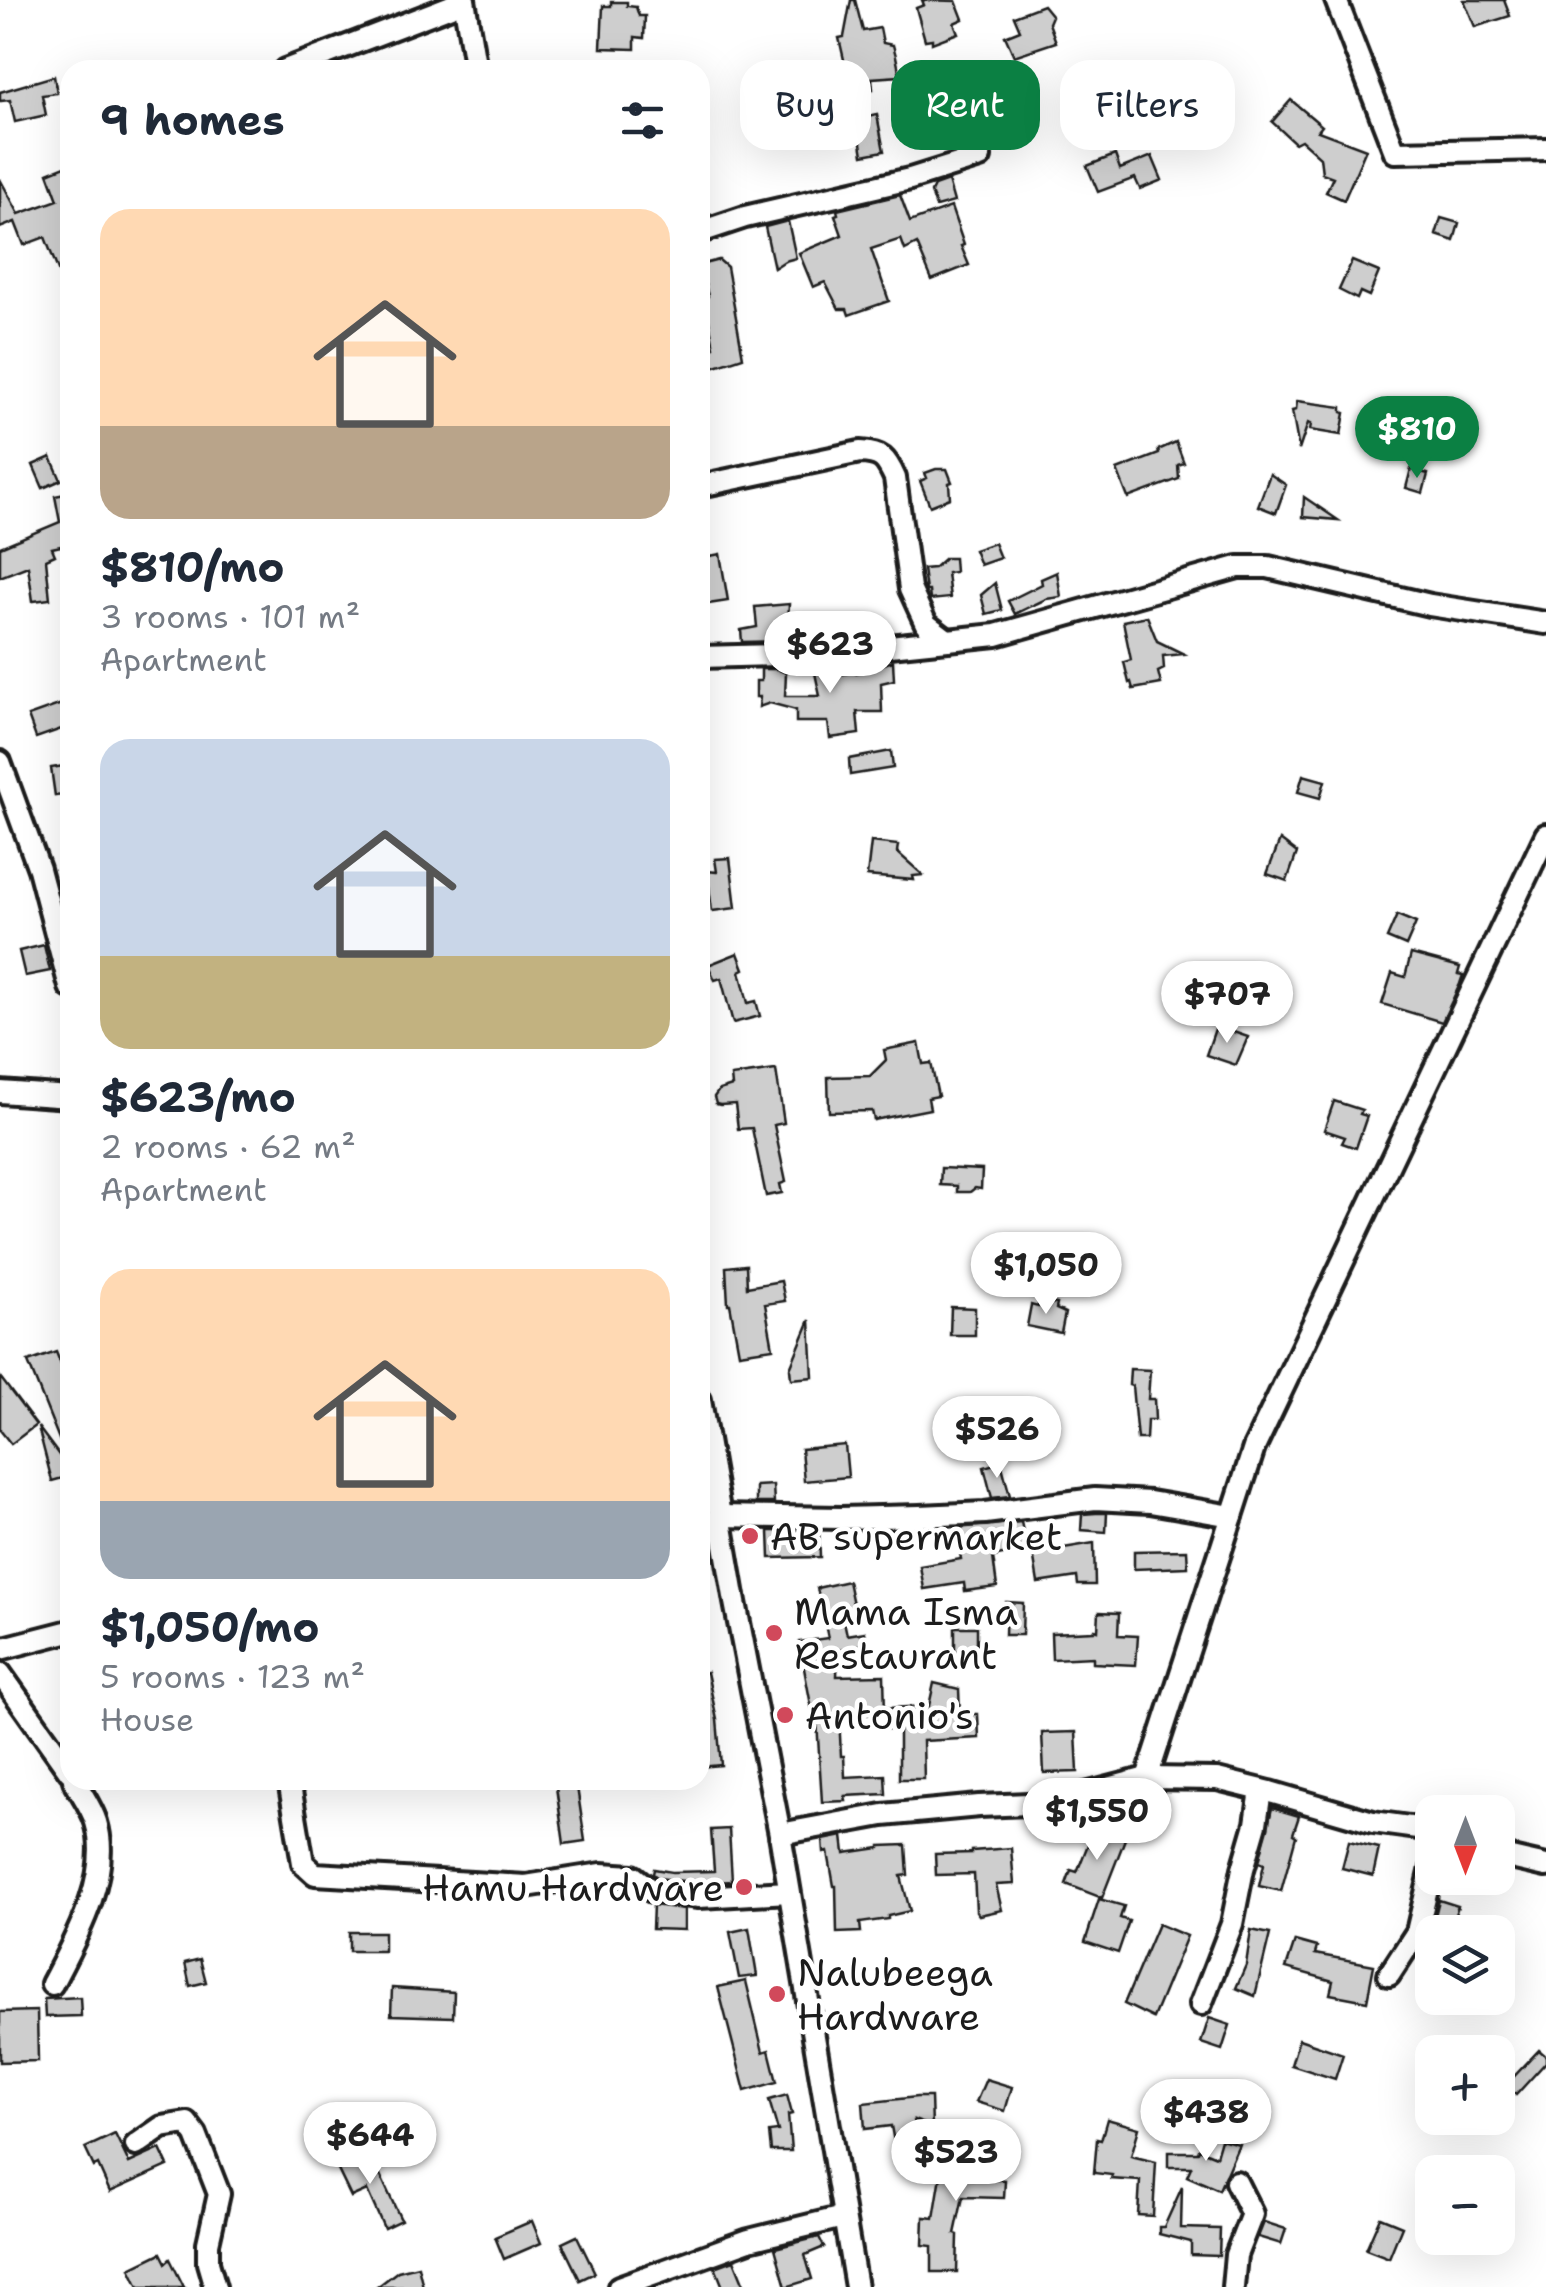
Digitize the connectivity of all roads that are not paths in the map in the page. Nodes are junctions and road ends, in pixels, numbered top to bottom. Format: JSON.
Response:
{"nodes":[{"id":1,"x":464,"y":0,"type":"edge"},
{"id":2,"x":1336,"y":0,"type":"edge"},
{"id":3,"x":311,"y":60,"type":"edge"},
{"id":4,"x":474,"y":60,"type":"edge"},
{"id":5,"x":1546,"y":149,"type":"edge"},
{"id":6,"x":980,"y":157,"type":"dead end"},
{"id":7,"x":710,"y":229,"type":"edge"},
{"id":8,"x":710,"y":484,"type":"edge"},
{"id":9,"x":1546,"y":623,"type":"edge"},
{"id":10,"x":947,"y":640,"type":"junction"},
{"id":11,"x":710,"y":657,"type":"edge"},
{"id":12,"x":0,"y":762,"type":"edge"},
{"id":13,"x":1546,"y":835,"type":"edge"},
{"id":14,"x":60,"y":948,"type":"edge"},
{"id":15,"x":0,"y":1092,"type":"edge"},
{"id":16,"x":60,"y":1096,"type":"edge"},
{"id":17,"x":710,"y":1458,"type":"edge"},
{"id":18,"x":1232,"y":1516,"type":"junction"},
{"id":19,"x":721,"y":1522,"type":"junction"},
{"id":20,"x":710,"y":1525,"type":"edge"},
{"id":21,"x":60,"y":1634,"type":"edge"},
{"id":22,"x":0,"y":1649,"type":"edge"},
{"id":23,"x":0,"y":1674,"type":"edge"},
{"id":24,"x":60,"y":1758,"type":"edge"},
{"id":25,"x":1146,"y":1778,"type":"junction"},
{"id":26,"x":79,"y":1790,"type":"edge"},
{"id":27,"x":291,"y":1790,"type":"edge"},
{"id":28,"x":1261,"y":1790,"type":"junction"},
{"id":29,"x":1415,"y":1828,"type":"edge"},
{"id":30,"x":780,"y":1834,"type":"junction"},
{"id":31,"x":1515,"y":1859,"type":"edge"},
{"id":32,"x":1546,"y":1866,"type":"edge"},
{"id":33,"x":789,"y":1892,"type":"junction"},
{"id":34,"x":1426,"y":1895,"type":"edge"},
{"id":35,"x":1389,"y":1975,"type":"dead end"},
{"id":36,"x":52,"y":1984,"type":"dead end"},
{"id":37,"x":1201,"y":2004,"type":"dead end"},
{"id":38,"x":136,"y":2144,"type":"dead end"},
{"id":39,"x":1236,"y":2182,"type":"dead end"},
{"id":40,"x":843,"y":2217,"type":"junction"},
{"id":41,"x":215,"y":2287,"type":"edge"},
{"id":42,"x":619,"y":2287,"type":"edge"},
{"id":43,"x":856,"y":2287,"type":"edge"},
{"id":44,"x":1233,"y":2287,"type":"edge"}],
"edges":[{"from":1,"to":3,"type":"street"},
{"from":1,"to":4,"type":"street"},
{"from":2,"to":5,"type":"street"},
{"from":6,"to":7,"type":"street"},
{"from":8,"to":10,"type":"street"},
{"from":9,"to":10,"type":"street"},
{"from":10,"to":11,"type":"street"},
{"from":12,"to":14,"type":"street"},
{"from":13,"to":18,"type":"street"},
{"from":15,"to":16,"type":"street"},
{"from":17,"to":19,"type":"street"},
{"from":18,"to":19,"type":"street"},
{"from":18,"to":25,"type":"street"},
{"from":19,"to":20,"type":"street"},
{"from":19,"to":30,"type":"street"},
{"from":21,"to":22,"type":"street"},
{"from":23,"to":24,"type":"street"},
{"from":25,"to":28,"type":"street"},
{"from":25,"to":30,"type":"street"},
{"from":26,"to":36,"type":"street"},
{"from":27,"to":33,"type":"street"},
{"from":28,"to":29,"type":"street"},
{"from":28,"to":37,"type":"street"},
{"from":30,"to":33,"type":"street"},
{"from":31,"to":32,"type":"street"},
{"from":33,"to":40,"type":"street"},
{"from":34,"to":35,"type":"street"},
{"from":38,"to":41,"type":"street"},
{"from":39,"to":44,"type":"street"},
{"from":40,"to":42,"type":"street"},
{"from":40,"to":43,"type":"street"}]}
